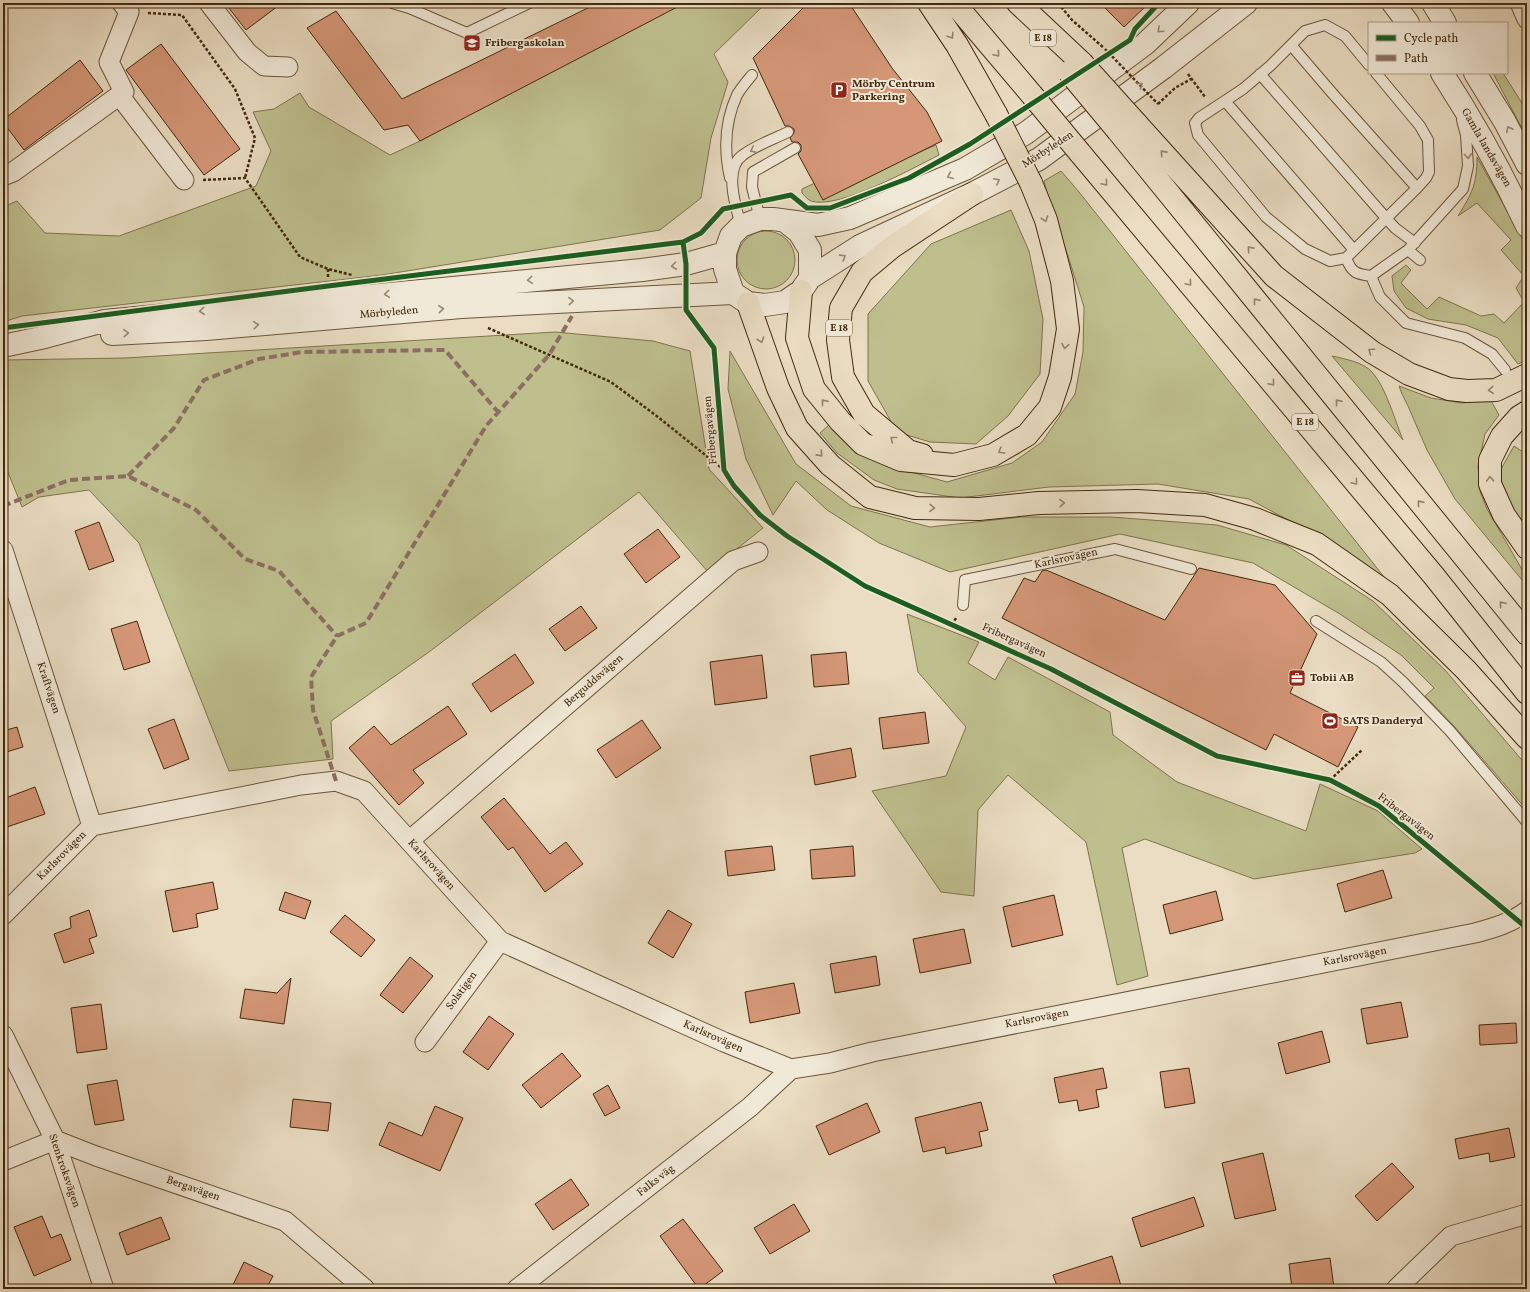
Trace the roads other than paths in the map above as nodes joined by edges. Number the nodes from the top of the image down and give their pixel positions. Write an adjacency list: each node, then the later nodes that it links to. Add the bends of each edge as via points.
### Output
1 (209, 3): 18 (street, via 247,52 264,66)
2 (392, 3): 3 (lane, via 467,33)
3 (529, 3)
4 (929, 3): 53 (highway, one-way to 53, bridge, via 957,45 1031,183 1046,220 1062,281 1068,329 1060,377 1050,407 1027,435 993,455)
5 (954, 3): 61 (highway, E 18, one-way to 61, bridge, via 1429,570)
6 (1017, 3): 27 (highway, E 18, bridge)
7 (1188, 3): 37 (street, one-way to 37, via 1145,44 1026,133 965,169 850,218 818,225)
8 (1246, 3): 35 (street, Mörbyleden, one-way to 8, via 1039,159)
9 (1393, 3): 14 (street)
10 (1433, 3): 15 (street)
11 (1520, 3): 13 (street)
12 (125, 7): 25 (street, via 109,62 124,92)
13 (1527, 19)
14 (1407, 22)
15 (1444, 22)
16 (1291, 45): 17 (lane, via 1304,31 1325,25 1345,36); 19 (lane); 34 (lane)
17 (1368, 64)
18 (288, 67)
19 (1260, 74): 26 (lane); 36 (lane)
20 (1377, 74): 34 (lane, via 1420,126 1428,140 1429,172)
21 (1443, 74): 24 (street, Gamla landsvägen)
22 (1476, 74): 30 (street, one-way to 22)
23 (752, 75): 33 (lane, via 738,95 728,125 727,161)
24 (1454, 91): 39 (street, Gamla landsvägen); 40 (lane, one-way to 40, via 1466,135 1468,166 1463,189)
25 (119, 95): 31 (street, via 13,172); 32 (street)
26 (1225, 101): 41 (lane); 43 (lane, via 1195,123 1198,135 1266,217 1305,249 1330,261)
27 (1127, 127): 51 (highway, one-way to 27, via 1496,390 1449,389 1409,374 1372,352 1274,276); 60 (highway, E 18, one-way to 27)
28 (788, 132): 33 (lane, one-way to 33, via 741,156 734,168)
29 (795, 148): 38 (lane, via 753,172)
30 (1527, 164)
31 (3, 176)
32 (184, 180)
33 (732, 184): 38 (lane, via 735,206)
34 (1417, 188): 36 (lane)
35 (972, 194): 46 (street, Mörbyleden, one-way to 35, via 860,246); 53 (highway, E 18, one-way to 35, via 908,451 864,414 843,377 838,340 841,308 862,272 892,246)
36 (1386, 218): 40 (lane); 41 (lane)
37 (785, 221): 38 (street, via 773,219); 46 (street, via 799,232 810,250)
38 (751, 222): 42 (street, via 731,236)
39 (1527, 226)
40 (1412, 246): 44 (lane); 45 (lane)
41 (1354, 250): 43 (lane)
42 (725, 253): 47 (street, via 724,269); 48 (street, Mörbyleden, one-way to 48, via 686,264 649,269 104,321)
43 (1346, 258): 45 (lane, via 1349,267 1356,274)
44 (1420, 260)
45 (1371, 276): 50 (lane, via 1380,297 1406,323 1465,338 1492,354)
46 (805, 284): 47 (street, via 785,302 765,305); 53 (highway, one-way to 46, via 901,460 863,444 814,390 796,338)
47 (740, 298): 48 (street, Mörbyleden, one-way to 47, via 206,329 461,307); 62 (highway, one-way to 62, via 797,428 830,465 870,497 915,508 980,509 1137,500 1205,505 1255,519 1317,544 1390,595 1466,670)
48 (45, 338): 49 (street, Mörbyleden)
49 (3, 346)
50 (1505, 370)
51 (1527, 375)
52 (1527, 412): 54 (highway, one-way to 52, via 1504,515 1490,484 1490,460 1502,436)
53 (954, 465)
54 (1527, 548)
55 (3, 550): 64 (street, Kraftvägen)
56 (758, 552): 65 (street, Berguddsvägen, via 733,561)
57 (1190, 569): 58 (lane, Karlsrovägen, via 1115,549 965,580)
58 (963, 605)
59 (1316, 621): 63 (lane, via 1381,662 1397,677 1450,731)
60 (1527, 634)
61 (1527, 693)
62 (1527, 738)
63 (1527, 822)
64 (92, 826): 65 (street, Karlsrovägen, via 301,785 336,781 364,791); 67 (street, Karlsrovägen)
65 (409, 841): 68 (street, Karlsrovägen)
66 (1527, 910): 71 (street, Karlsrovägen, via 1516,920 1475,933)
67 (3, 915)
68 (500, 941): 70 (street, Solstigen); 71 (street, Karlsrovägen, via 724,1042)
69 (3, 1035): 72 (street, Stenkroksvägen)
70 (425, 1042)
71 (791, 1069): 77 (street, Falks väg, via 750,1107)
72 (55, 1140): 73 (street); 75 (street, Stenkroksvägen); 76 (street, Bergavägen, via 285,1221)
73 (3, 1161)
74 (1527, 1214): 78 (street, via 1451,1236)
75 (104, 1289)
76 (365, 1289)
77 (517, 1289)
78 (1396, 1289)

